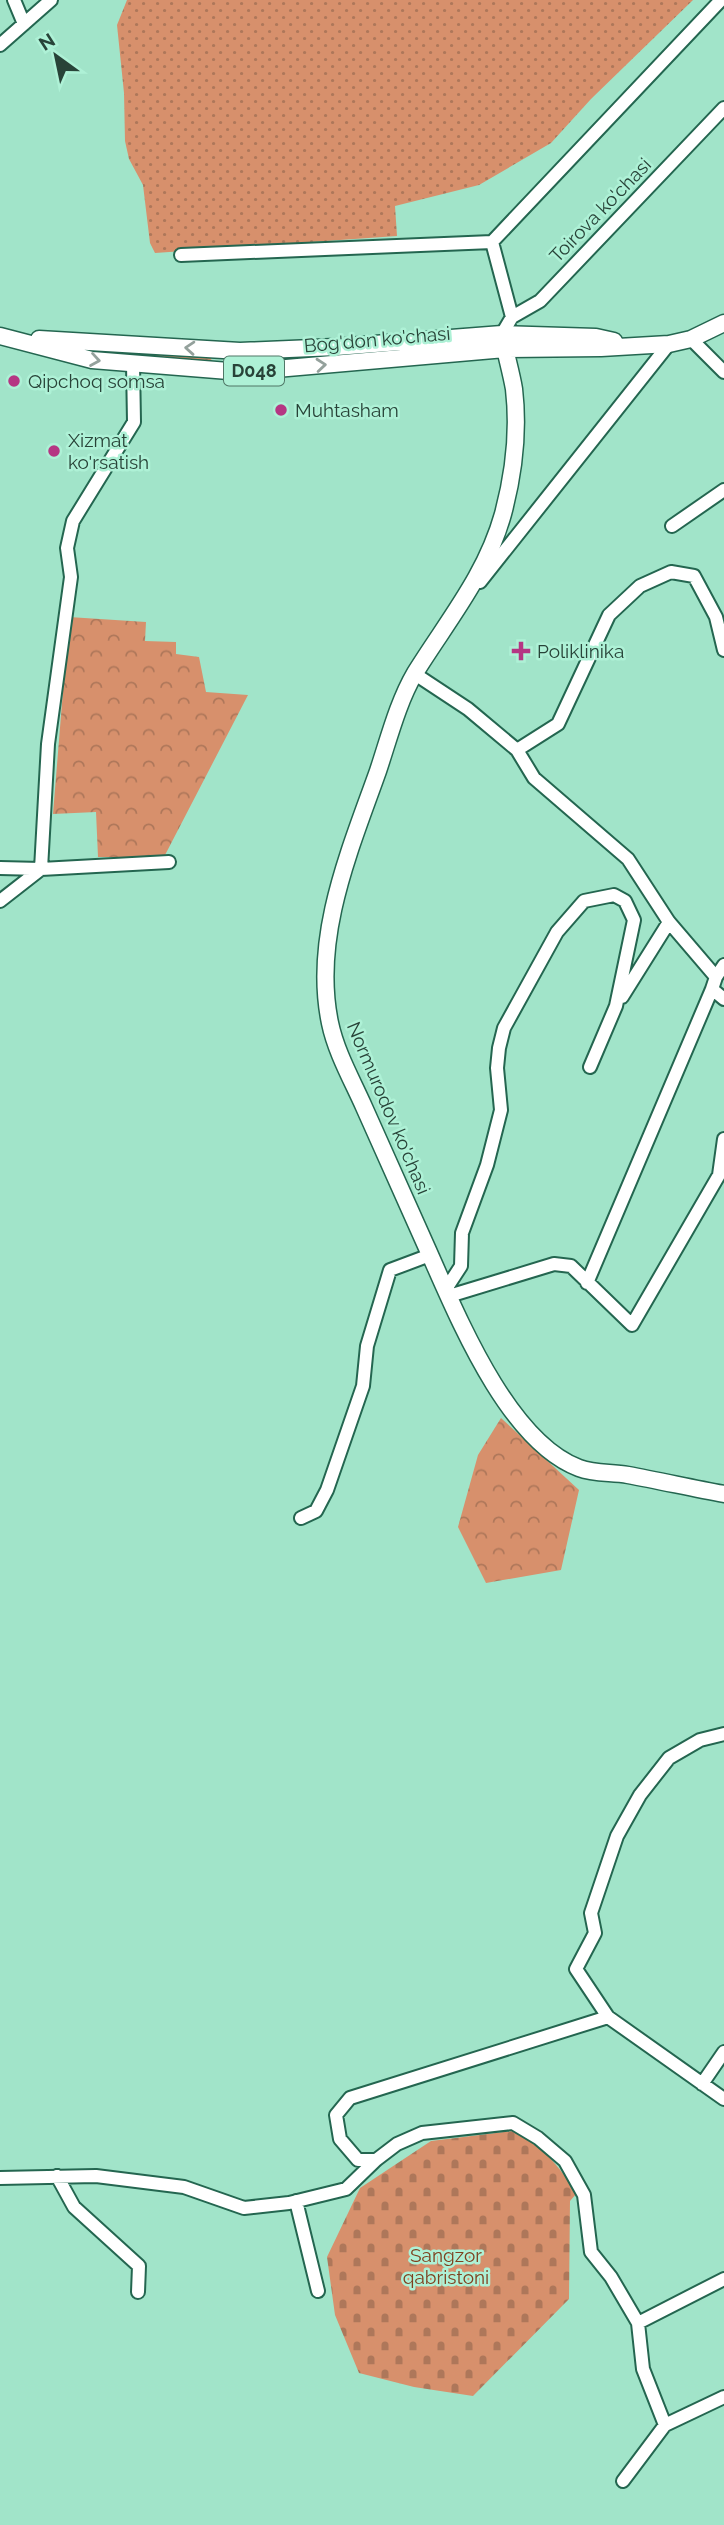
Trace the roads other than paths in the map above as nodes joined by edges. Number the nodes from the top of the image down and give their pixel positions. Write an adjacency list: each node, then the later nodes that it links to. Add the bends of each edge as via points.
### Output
1 (14, 0): 4 (street)
2 (51, 0): 4 (street)
3 (720, 0): 7 (street)
4 (24, 24): 5 (street)
5 (0, 45)
6 (724, 108): 9 (street, Toirova ko'chasi, via 540,301)
7 (492, 242): 8 (street); 9 (street)
8 (181, 256)
9 (512, 317): 13 (street, Toirova ko'chasi)
10 (724, 323): 12 (main road, D048)
11 (2, 332): 15 (main road, Bog'don ko'chasi / D048, one-way to 11); 16 (main road, Bog'don ko'chasi / D048, one-way to 16, via 92,360)
12 (691, 339): 14 (main road, D048); 18 (street)
13 (503, 342): 14 (main road, D048, via 596,337 635,346); 15 (main road, Bog'don ko'chasi / D048); 17 (main road, Bog'don ko'chasi / D048, one-way to 13); 21 (main road, Normurodov ko'chasi, via 515,404 512,474 494,540)
14 (669, 344): 21 (street)
15 (240, 351): 17 (main road, via 231,362)
16 (133, 364): 17 (main road, Bog'don ko'chasi / D048); 27 (street, via 134,422 74,521 66,548 71,577 48,744)
17 (241, 372)
18 (724, 372)
19 (724, 490): 20 (street)
20 (672, 526)
21 (463, 603): 23 (main road, Normurodov ko'chasi)
22 (724, 650): 24 (street, via 716,617 694,576 671,572 640,586 609,615 558,723)
23 (415, 674): 24 (street, via 468,709); 36 (main road, Normurodov ko'chasi, via 342,873 328,950 327,1000 337,1046)
24 (517, 750): 29 (street, via 534,778 628,859)
25 (169, 862): 27 (street)
26 (0, 868): 27 (street)
27 (41, 869): 28 (street)
28 (0, 901)
29 (669, 922): 31 (street); 33 (street)
30 (724, 965): 31 (street)
31 (714, 983): 32 (street); 37 (street)
32 (724, 999)
33 (616, 1006): 34 (street); 38 (street, via 634,920 625,901 614,895 584,901 557,932 504,1028 497,1068 501,1110 462,1233 461,1266)
34 (590, 1067)
35 (724, 1139): 37 (street, via 719,1175 632,1325)
36 (430, 1255): 38 (main road, Normurodov ko'chasi); 40 (street, via 390,1270 367,1346 363,1386 327,1490 317,1510)
37 (587, 1283): 38 (street, via 571,1266 554,1264)
38 (448, 1292): 39 (main road, Normurodov ko'chasi, via 503,1398 540,1443 563,1461 592,1473 623,1474)
39 (724, 1494)
40 (301, 1518)
41 (724, 1734): 42 (street, via 700,1740 669,1758 640,1795 617,1836 591,1913 595,1933 576,1969)
42 (608, 2017): 44 (street); 46 (street, via 350,2098 337,2115 340,2139 358,2160)
43 (724, 2052): 44 (street)
44 (702, 2084): 45 (street)
45 (724, 2099)
46 (376, 2160): 49 (street, via 346,2189); 53 (street, via 422,2133 513,2123 538,2138 565,2161 584,2195 591,2252)
47 (57, 2176): 48 (street); 49 (street, via 184,2187 244,2208); 52 (street, via 74,2207 139,2266)
48 (0, 2178)
49 (296, 2201): 51 (street)
50 (724, 2279): 53 (street)
51 (318, 2291)
52 (138, 2292)
53 (638, 2323): 55 (street, via 643,2369)
54 (724, 2398): 55 (street)
55 (665, 2425): 56 (street)
56 (623, 2482)

